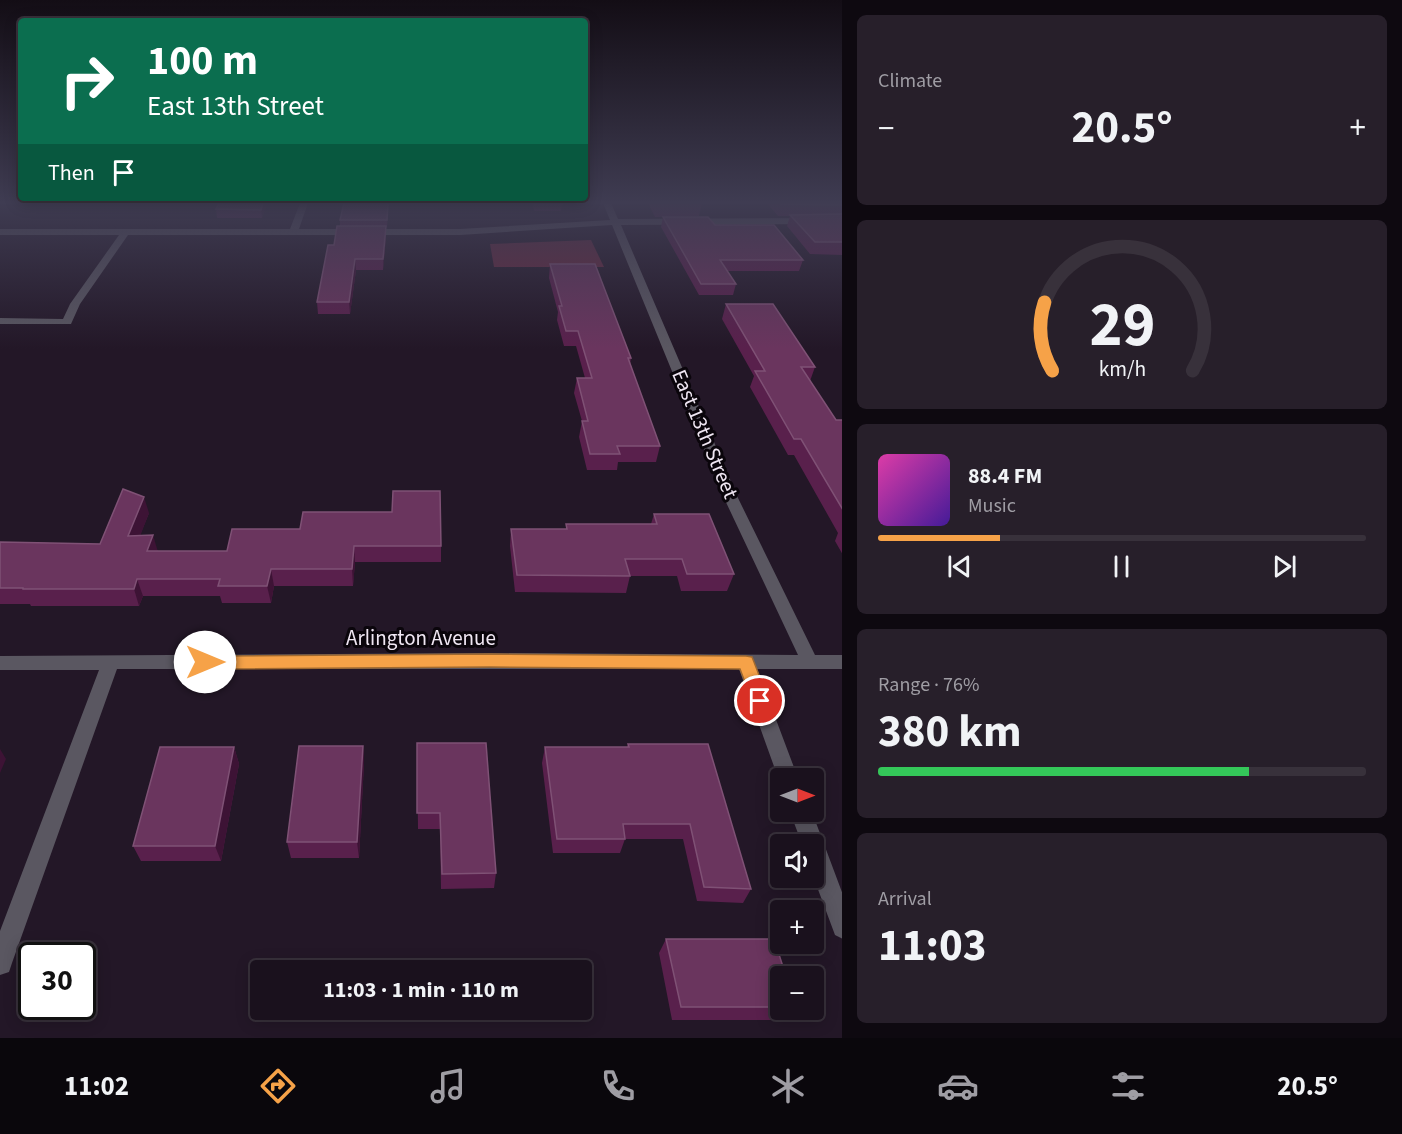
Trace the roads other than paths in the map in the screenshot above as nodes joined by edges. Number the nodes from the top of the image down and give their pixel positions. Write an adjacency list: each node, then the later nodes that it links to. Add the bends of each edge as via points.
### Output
1 (112, 251): 3 (street, via 67,322)
2 (628, 251): 5 (street, East 13th Street, via 731,498)
3 (0, 321)
4 (746, 662): 5 (street, Arlington Avenue); 8 (street, Arlington Avenue); 9 (street)
5 (810, 662): 6 (street, Arlington Avenue)
6 (842, 662)
7 (0, 663): 8 (street, Arlington Avenue)
8 (110, 663): 12 (street)
9 (785, 768)
10 (824, 875): 11 (street)
11 (842, 924)
12 (0, 963)

